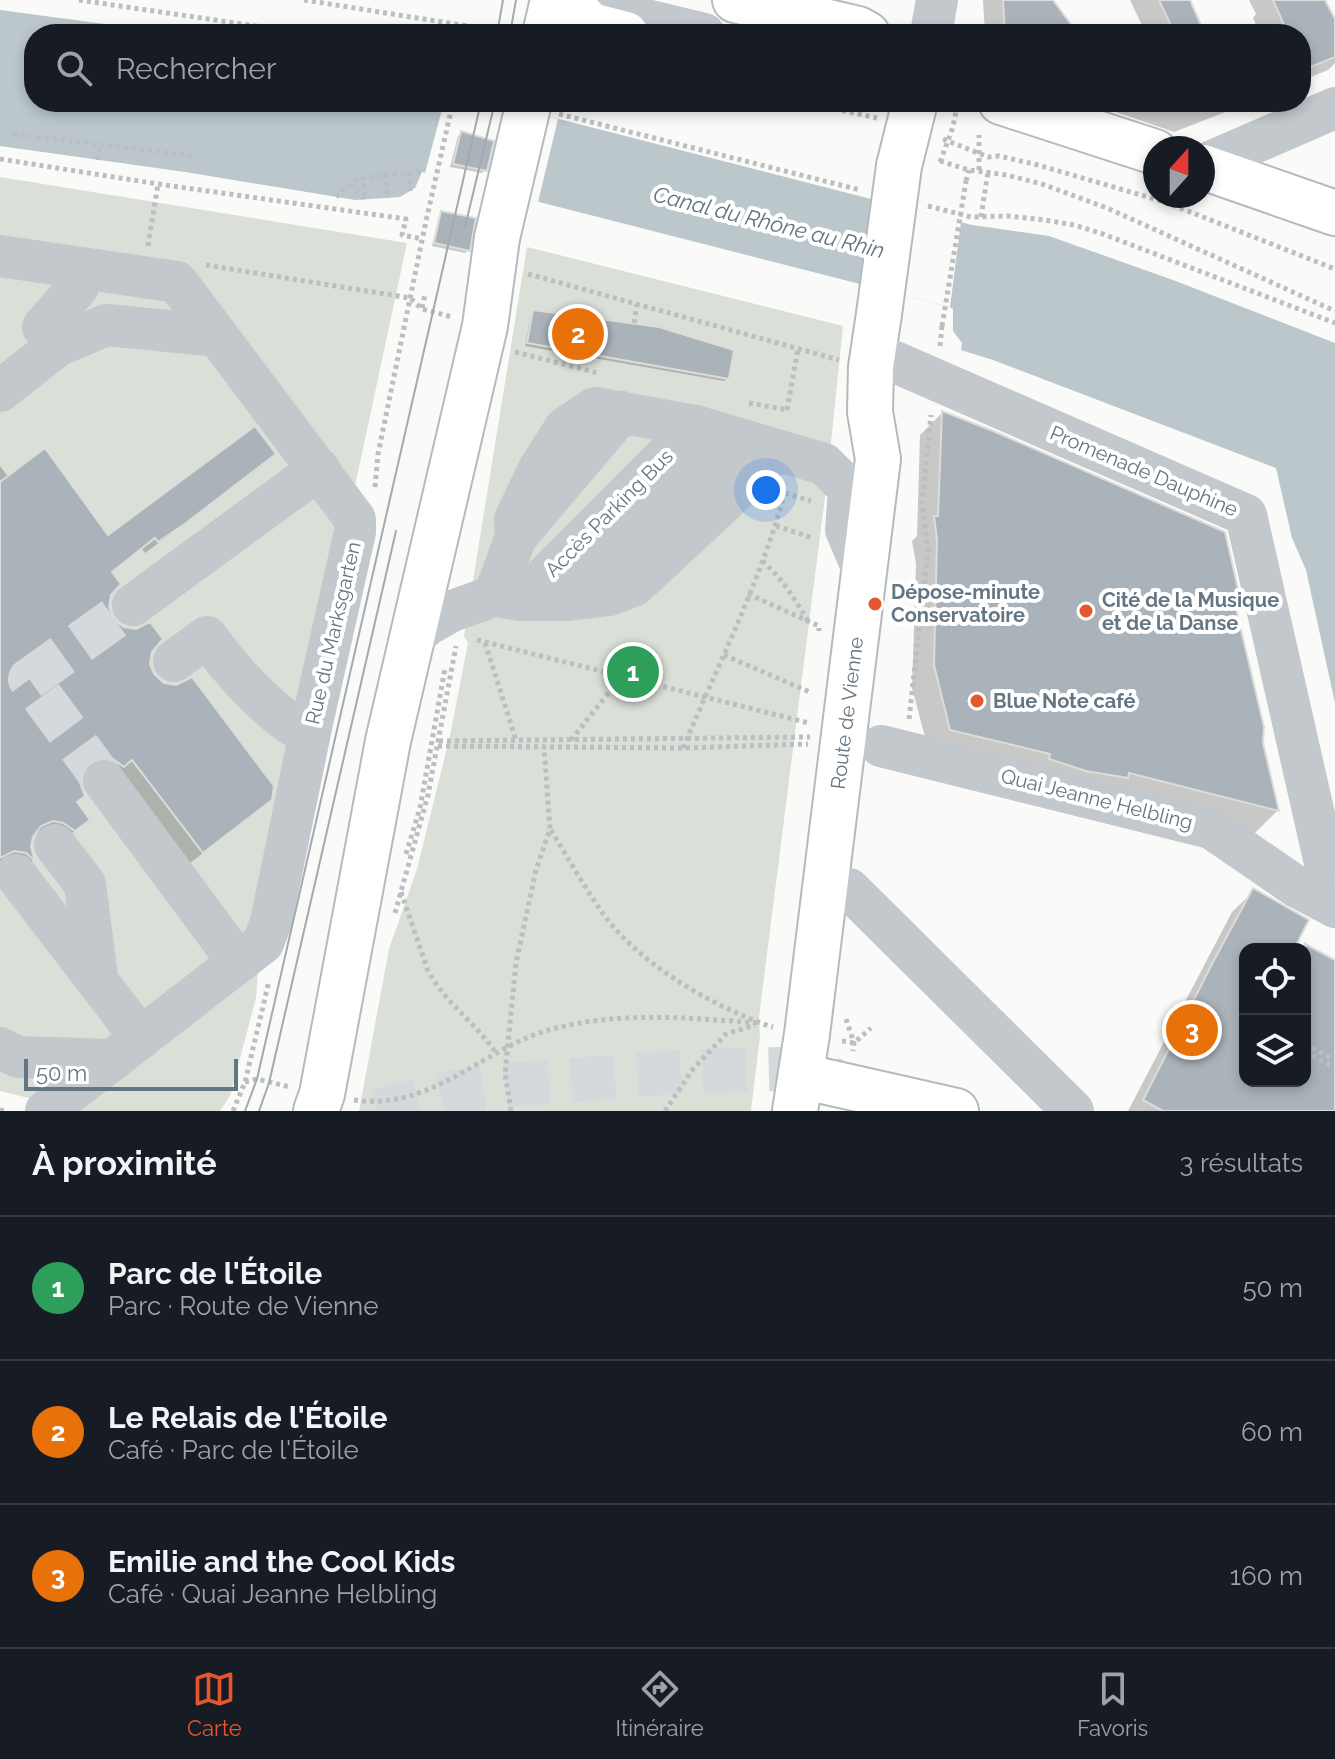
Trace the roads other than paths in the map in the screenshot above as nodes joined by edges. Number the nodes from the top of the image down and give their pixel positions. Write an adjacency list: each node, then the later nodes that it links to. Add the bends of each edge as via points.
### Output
1 (554, 0): 6 (main road); 7 (street)
2 (565, 0): 8 (main road)
3 (579, 0): 9 (street)
4 (735, 0): 10 (main road)
5 (937, 0): 11 (street)
6 (548, 24)
7 (553, 24)
8 (590, 24)
9 (663, 24)
10 (837, 24)
11 (933, 24)
12 (1335, 108): 17 (street)
13 (528, 112): 34 (main road, bridge, via 508,249 485,326)
14 (990, 119): 16 (main road)
15 (914, 141): 24 (main road, Route de Vienne, bridge, via 879,314)
16 (1143, 150)
17 (1215, 161)
18 (1215, 170): 19 (main road)
19 (1335, 213)
20 (0, 256): 21 (street, Rue du Marksgarten)
21 (82, 268): 22 (street, via 78,287); 23 (street, Rue du Marksgarten, via 177,282)
22 (43, 327)
23 (218, 336): 25 (street, via 106,325 57,346); 29 (street, Rue du Marksgarten)
24 (883, 364): 30 (main road, Route de Vienne, via 870,412 878,459); 42 (street, Promenade Dauphine, via 935,381 1246,515)
25 (0, 391)
26 (695, 426): 27 (street, Accès Parking Bus); 31 (street, Accès Parking Bus); 31 (street, Accès Parking Bus, via 595,408 565,428 515,519)
27 (737, 438): 28 (street, Accès Parking Bus); 32 (street, Accès Parking Bus)
28 (786, 452): 30 (street, Accès Parking Bus, via 824,464 849,489 846,530); 32 (street, Accès Parking Bus, via 753,475 635,585 610,595)
29 (331, 484): 33 (street, via 197,536); 43 (street, Rue du Marksgarten, via 355,519 355,532 271,922)
30 (864, 572): 37 (main road, Route de Vienne)
31 (508, 598): 32 (street, Accès Parking Bus); 34 (street, Accès Parking Bus)
32 (568, 600)
33 (133, 605)
34 (436, 627): 48 (main road, via 388,741); 48 (street, via 425,743 367,940 343,1071)
35 (192, 663): 36 (street)
36 (292, 725)
37 (849, 744): 42 (street, Quai Jeanne Helbling, via 1211,828); 47 (main road, Route de Vienne)
38 (104, 781): 43 (street)
39 (55, 845): 44 (street, via 85,884)
40 (16, 875): 44 (street)
41 (849, 889): 51 (street)
42 (1335, 907)
43 (251, 952): 46 (street)
44 (97, 981): 46 (street)
45 (0, 1048): 46 (street, via 18,1057)
46 (127, 1049): 49 (street)
47 (798, 1094): 50 (main road)
48 (321, 1104)
49 (46, 1111)
50 (956, 1111)
51 (1073, 1111)

